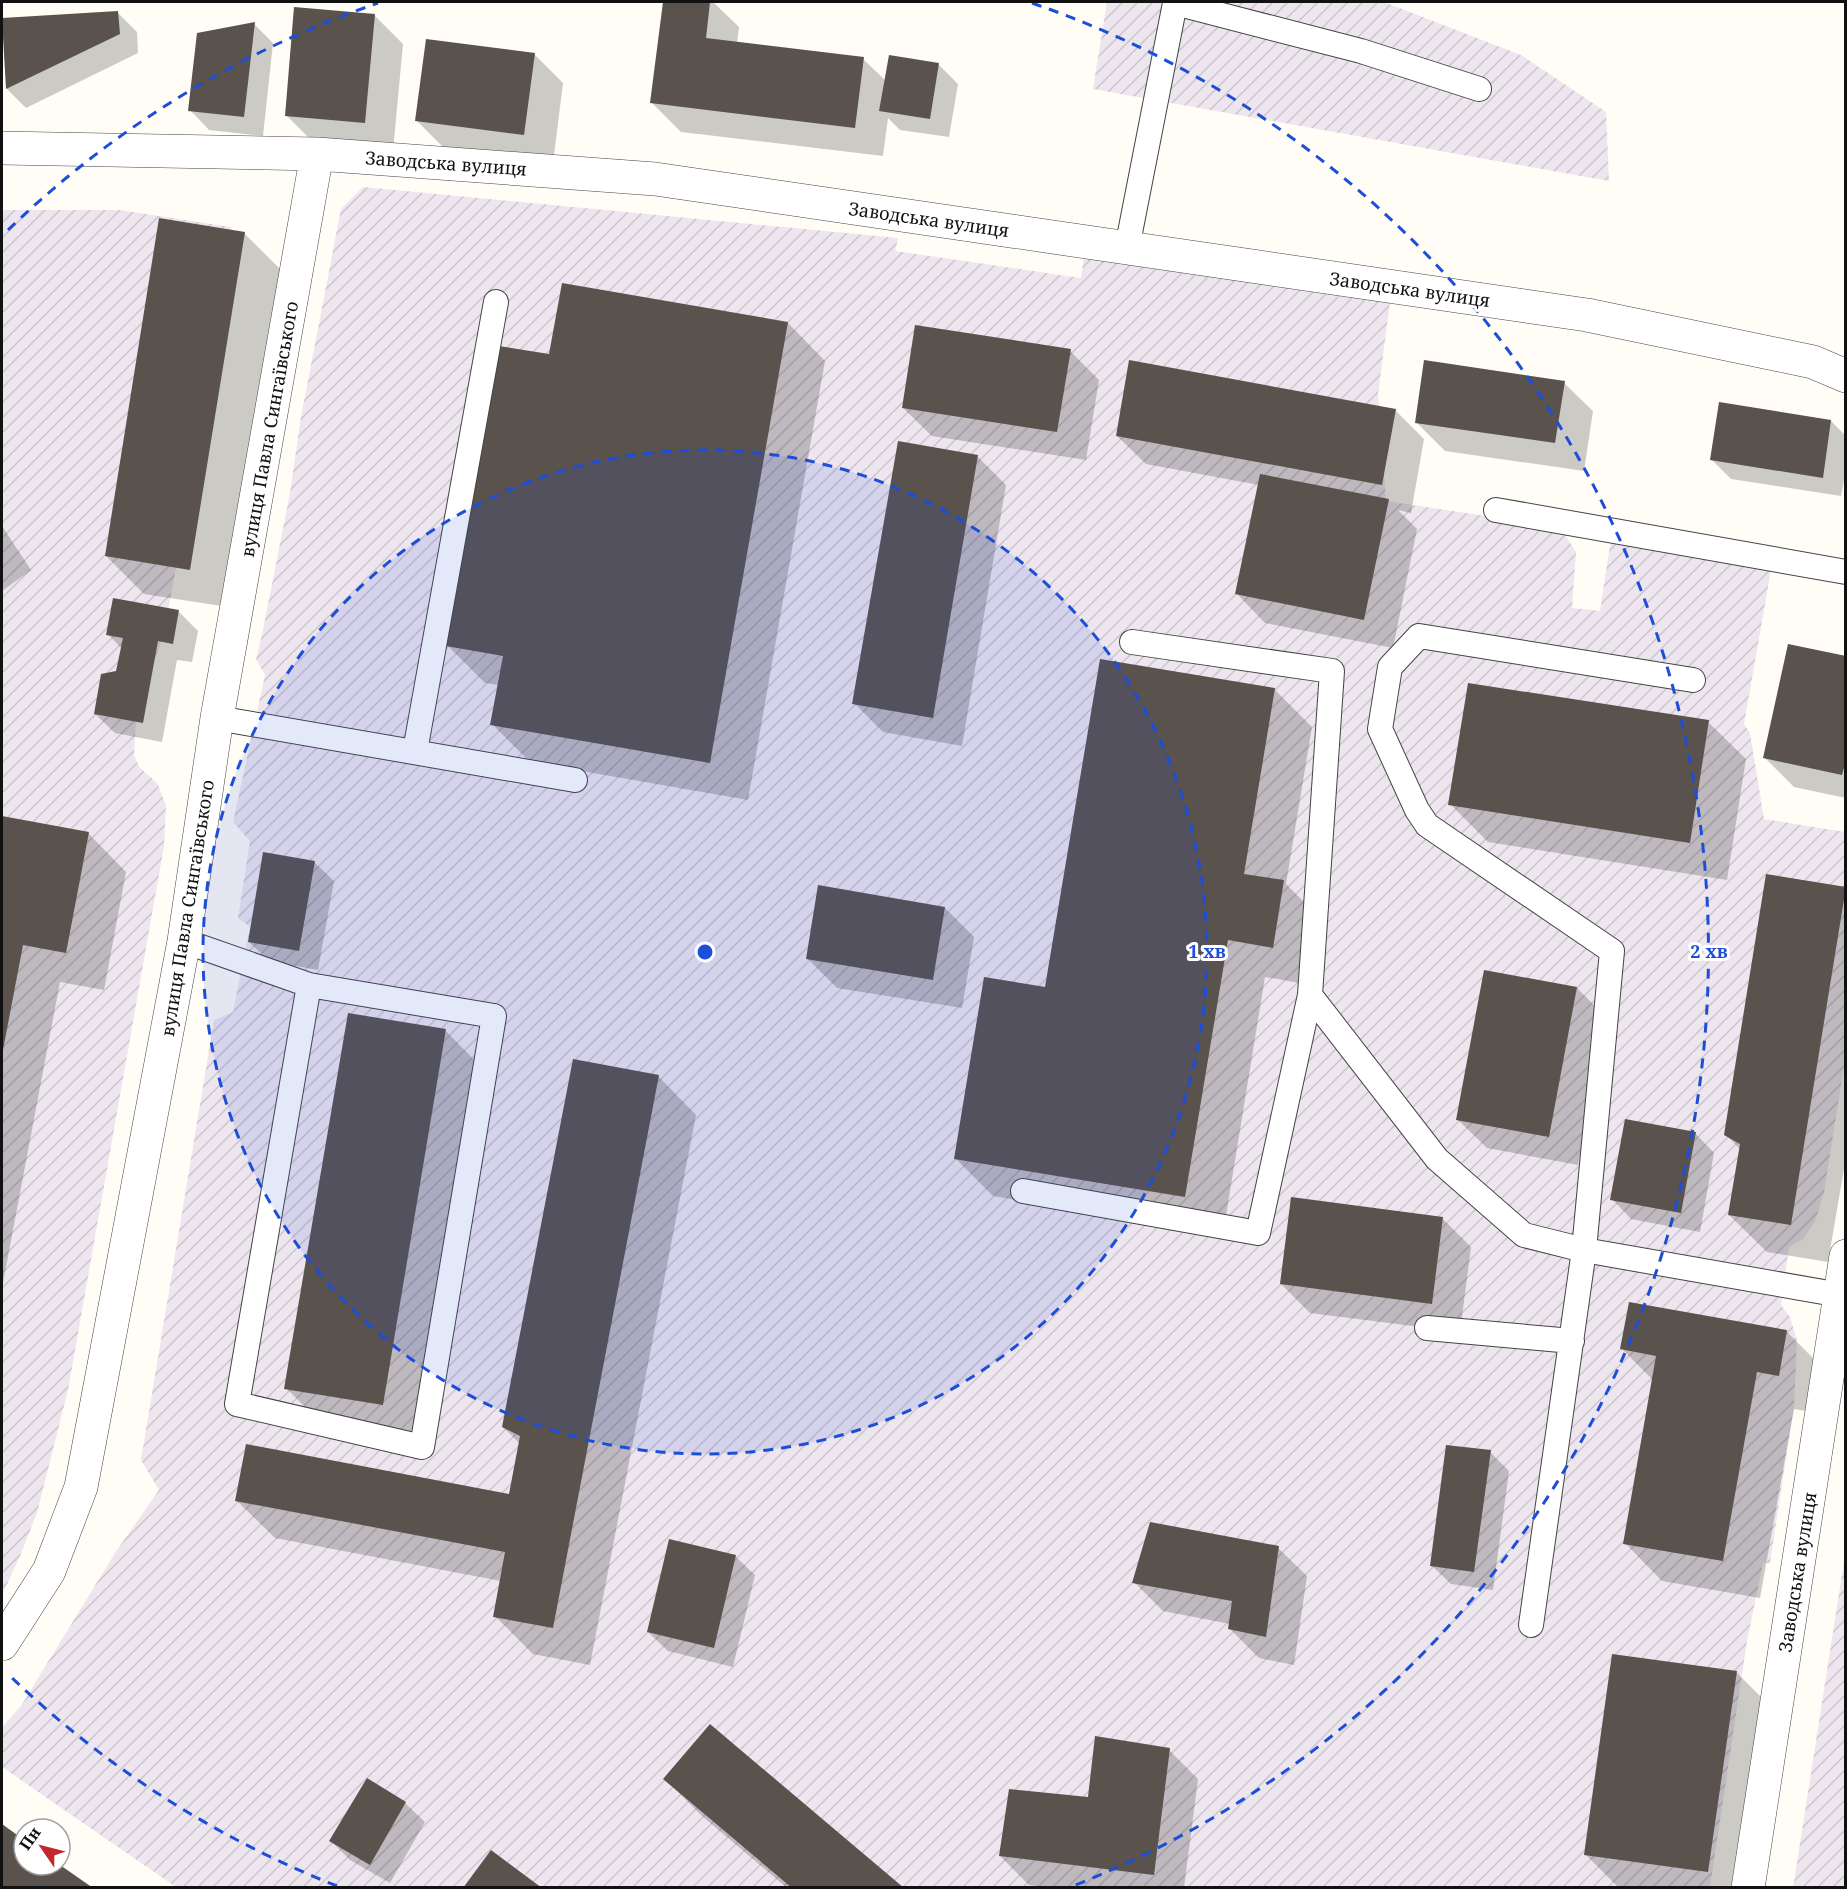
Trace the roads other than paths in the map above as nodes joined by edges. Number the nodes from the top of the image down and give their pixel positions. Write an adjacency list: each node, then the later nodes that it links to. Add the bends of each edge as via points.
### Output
1 (1479, 89): 4 (lane, via 1361,51 1175,3)
2 (2, 148): 3 (street, Заводська вулиця)
3 (317, 154): 4 (street, Заводська вулиця, via 654,179); 11 (street, вулиця Павла Сингаївського)
4 (1127, 248): 6 (street, Заводська вулиця, via 1587,315 1814,362)
5 (496, 302): 12 (lane)
6 (1845, 376)
7 (1496, 510): 8 (lane)
8 (1845, 572)
9 (1132, 642): 16 (lane, via 1332,671)
10 (1693, 680): 18 (lane, via 1419,636 1390,667 1380,729 1427,825 1612,951)
11 (217, 718): 12 (lane); 14 (street, вулиця Павла Сингаївського)
12 (416, 751): 13 (lane)
13 (575, 780)
14 (184, 942): 15 (lane); 24 (street, вулиця Павла Сингаївського, via 81,1487 49,1571)
15 (309, 985): 15 (lane, via 494,1016 422,1447 237,1404)
16 (1310, 995): 17 (lane, via 1258,1233); 18 (lane, via 1437,1159 1524,1236)
17 (1023, 1191)
18 (1584, 1250): 20 (lane); 22 (lane)
19 (1845, 1256): 20 (street, Заводська вулиця)
20 (1843, 1295): 25 (street, Заводська вулиця)
21 (1427, 1328): 22 (lane)
22 (1572, 1341): 23 (lane)
23 (1531, 1625)
24 (2, 1644)
25 (1748, 1887)

